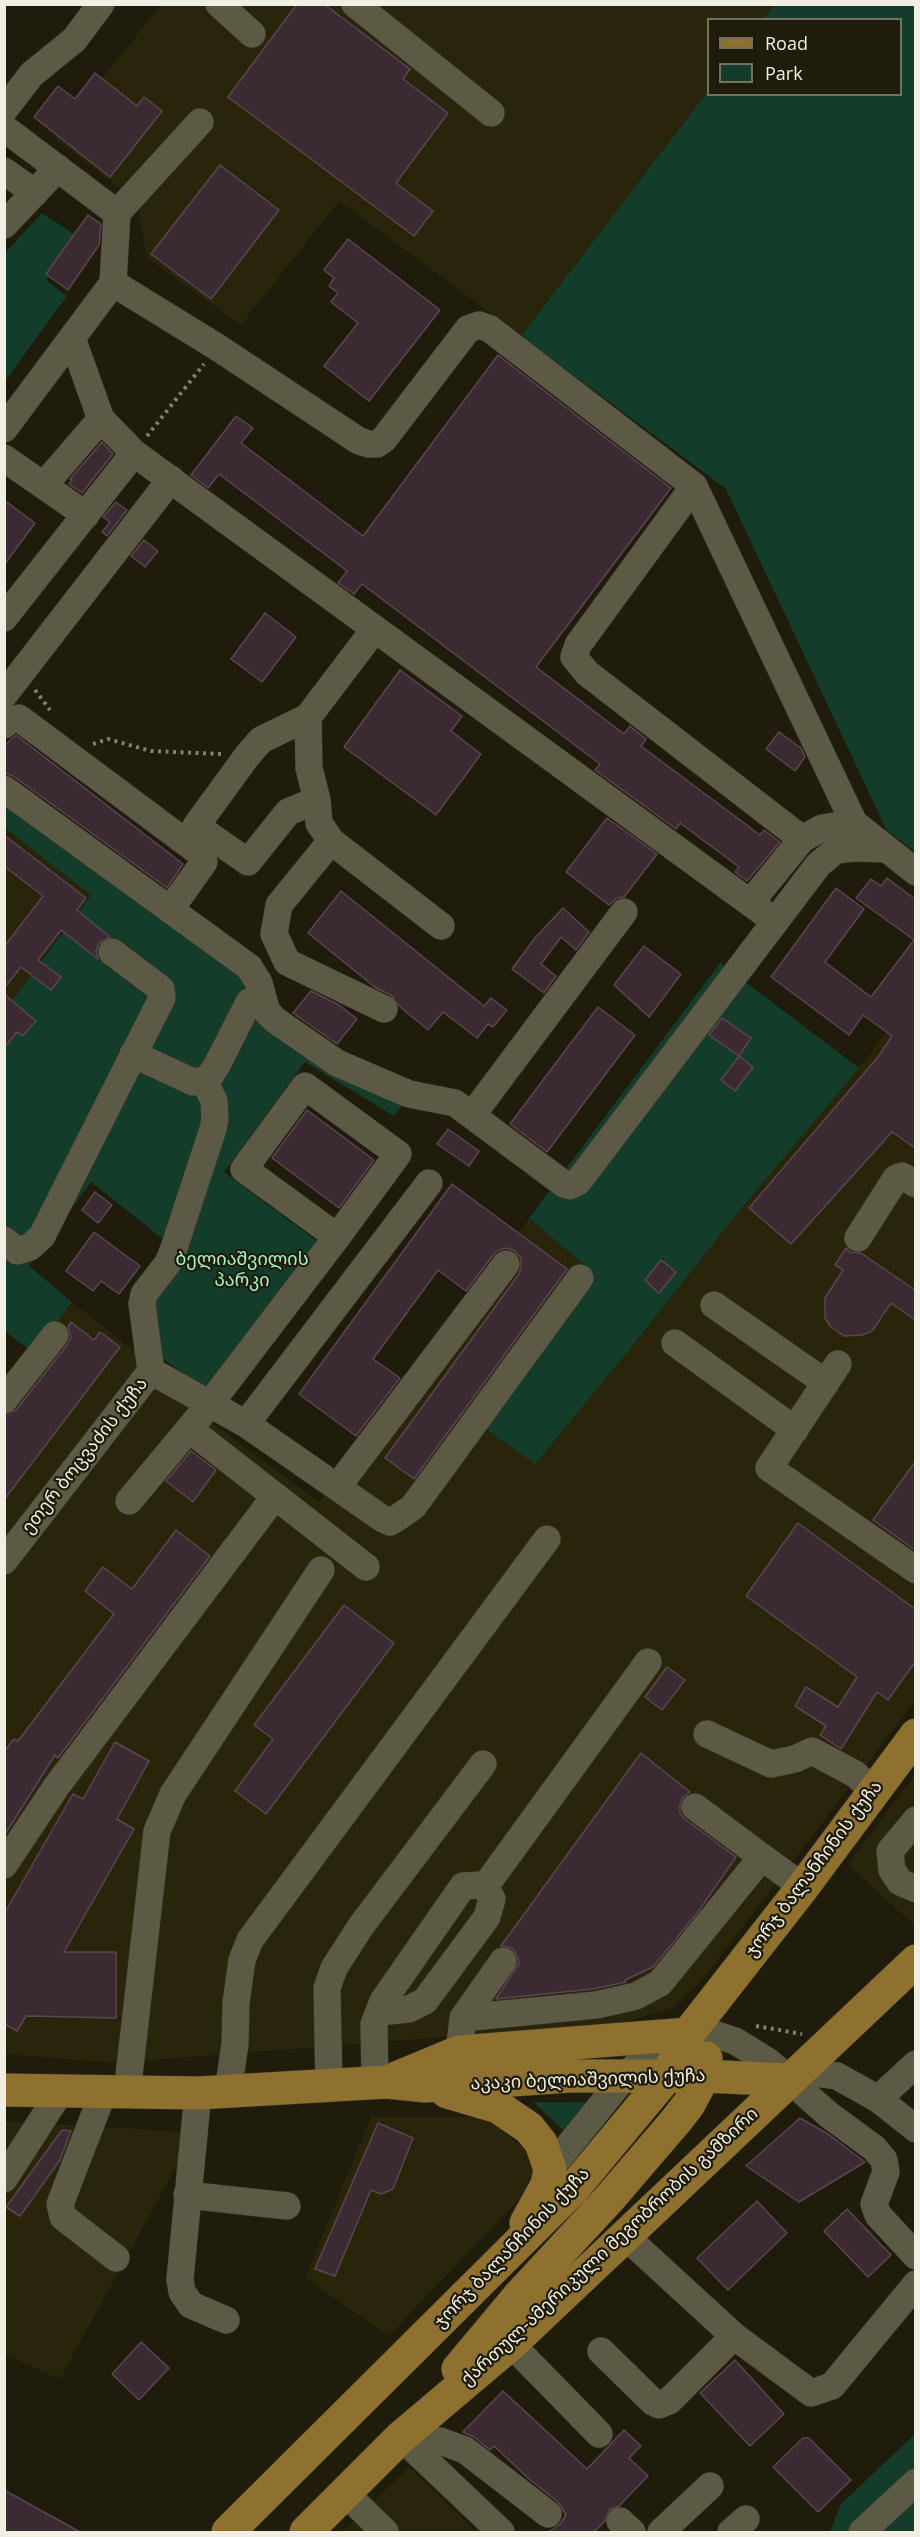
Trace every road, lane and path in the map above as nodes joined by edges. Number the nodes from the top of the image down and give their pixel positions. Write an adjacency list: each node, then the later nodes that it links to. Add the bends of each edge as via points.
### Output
1 (101, 4): 5 (street, via 74,40 32,74)
2 (219, 4): 4 (street)
3 (355, 4): 6 (street)
4 (252, 34)
5 (4, 110)
6 (491, 113)
7 (200, 122): 12 (street)
8 (4, 128): 9 (street)
9 (58, 168): 11 (street); 12 (street)
10 (4, 171): 11 (street)
11 (35, 193): 13 (street)
12 (117, 213): 14 (street)
13 (4, 225)
14 (113, 283): 15 (street); 16 (street)
15 (72, 338): 17 (street); 18 (street)
16 (217, 347): 19 (path); 23 (street, via 359,441 377,444 468,329 479,325 490,329)
17 (101, 419): 19 (street); 22 (street)
18 (4, 429)
19 (134, 453): 21 (street); 24 (street)
20 (4, 458): 22 (street)
21 (171, 479): 25 (street); 27 (street)
22 (44, 485): 24 (street)
23 (694, 486): 37 (street); 38 (street, via 578,645 574,657 586,673)
24 (80, 523): 25 (street); 26 (street)
25 (110, 558): 28 (street)
26 (4, 618)
27 (374, 630): 31 (street); 42 (street)
28 (22, 672): 29 (street); 30 (path)
29 (4, 694)
30 (53, 714)
31 (308, 717): 34 (street, via 261,740); 36 (street, via 309,768)
32 (4, 725): 33 (street, via 19,718)
33 (66, 753): 34 (path, via 108,739 151,751); 43 (street, via 200,853 204,862)
34 (247, 756): 36 (street, via 196,826 248,862 288,812)
35 (4, 789): 43 (street)
36 (317, 800): 39 (street, via 319,823)
37 (854, 823): 38 (street, via 822,828); 40 (street)
38 (802, 839): 42 (street)
39 (331, 841): 46 (street); 49 (street, via 279,905 274,934 287,962)
40 (886, 849): 41 (street); 45 (street, via 836,850 818,864)
41 (915, 872)
42 (750, 903): 45 (street)
43 (170, 910): 48 (street, via 249,967)
44 (624, 912): 52 (street)
45 (775, 921): 52 (street, via 578,1182 564,1184)
46 (441, 926)
47 (112, 952): 50 (street, via 161,989 162,998)
48 (262, 995): 51 (street, via 249,1002 218,1065); 52 (street, via 274,1020 337,1062 409,1094 455,1103)
49 (384, 1009)
50 (133, 1054): 51 (street, via 193,1082); 57 (street, via 42,1236 30,1248 17,1251)
51 (204, 1080): 63 (street, via 214,1101 213,1129 168,1263 144,1294 142,1304)
52 (473, 1114)
53 (429, 1183): 66 (street)
54 (915, 1184): 56 (street, via 903,1176 896,1178)
55 (337, 1237): 55 (street, via 244,1169 305,1086 398,1154); 65 (street)
56 (858, 1238)
57 (4, 1240)
58 (506, 1264): 69 (street)
59 (580, 1278): 69 (street, ეთერ ბოცვაძის ქუჩა, via 413,1507 390,1522)
60 (714, 1305): 68 (street, via 832,1373)
61 (55, 1335): 64 (street)
62 (675, 1343): 68 (street)
63 (151, 1371): 65 (street, ეთერ ბოცვაძის ქუჩა); 73 (street, ეთერ ბოცვაძის ქუჩა)
64 (4, 1400)
65 (209, 1405): 66 (street, ეთერ ბოცვაძის ქუჩა); 67 (street)
66 (246, 1424): 69 (street, ეთერ ბოცვაძის ქუჩა)
67 (189, 1429): 70 (street); 71 (street)
68 (795, 1430): 76 (street, via 769,1468)
69 (338, 1486)
70 (275, 1496): 74 (street); 85 (street, via 57,1786)
71 (129, 1501)
72 (547, 1539): 108 (street, via 250,1940 242,1960 235,2044)
73 (4, 1561)
74 (366, 1567)
75 (321, 1570): 109 (street, via 173,1794 157,1831)
76 (915, 1570)
77 (648, 1662): 87 (street)
78 (707, 1734): 81 (street, via 771,1764 812,1751 855,1774)
79 (915, 1735): 81 (main road, ჯორჯ ბალანჩინის ქუჩა)
80 (483, 1764): 103 (street, via 334,1968 327,1988)
81 (874, 1791): 86 (main road, ჯორჯ ბალანჩინის ქუჩა)
82 (694, 1807): 84 (street)
83 (915, 1820): 88 (street, via 890,1851 892,1870 900,1882)
84 (762, 1857): 86 (street); 92 (street, via 660,1983 636,1996 596,2005)
85 (4, 1865)
86 (803, 1887): 94 (main road, ჯორჯ ბალანჩინის ქუჩა)
87 (484, 1888): 91 (street, via 463,1886); 91 (street, via 492,1899 487,1917 425,2001 408,2009)
88 (915, 1890)
89 (503, 1961): 92 (street)
90 (915, 1961): 98 (main road, ქართულ-ამერიკული მეგობრობის გამზირი)
91 (379, 2012): 102 (street, via 374,2024)
92 (470, 2014): 96 (street)
93 (745, 2024): 95 (path)
94 (688, 2034): 96 (main road, აკაკი ბელიაშვილის ქუჩა); 98 (street, via 711,2033 735,2041); 99 (street, via 654,2049); 100 (main road, ჯორჯ ბალანჩინის ქუჩა); 101 (main road, via 706,2056)
95 (808, 2035)
96 (468, 2051): 102 (main road, აკაკი ბელიაშვილის ქუჩა)
97 (915, 2064): 106 (street)
98 (795, 2075): 101 (main road, აკაკი ბელიაშვილის ქუჩა); 106 (street, via 837,2076); 115 (main road, ქართულ-ამერიკული მეგობრობის გამზირი); 117 (street, via 829,2115 884,2160 886,2172 874,2204 878,2215)
99 (625, 2076): 100 (main road, აკაკი ბელიაშვილის ქუჩა); 104 (main road, აკაკი ბელიაშვილის ქუჩა); 111 (street)
100 (667, 2076): 101 (main road, აკაკი ბელიაშვილის ქუჩა); 116 (main road, ჯორჯ ბალანჩინის ქუჩა, via 573,2189)
101 (704, 2076): 125 (main road, via 675,2122 519,2296)
102 (381, 2083): 103 (main road, აკაკი ბელიაშვილის ქუჩა); 104 (main road, აკაკი ბელიაშვილის ქუჩა)
103 (329, 2086): 108 (main road, აკაკი ბელიაშვილის ქუჩა)
104 (425, 2086): 111 (main road, via 484,2102 514,2117 541,2143)
105 (4, 2090): 107 (main road, აკაკი ბელიაშვილის ქუჩა)
106 (896, 2090): 110 (street)
107 (60, 2092): 109 (main road, აკაკი ბელიაშვილის ქუჩა); 112 (street)
108 (213, 2092): 109 (main road, აკაკი ბელიაშვილის ქუჩა); 113 (street)
109 (115, 2093): 118 (street, via 60,2204 63,2217)
110 (915, 2129)
111 (550, 2169): 116 (main road, via 547,2185)
112 (4, 2179)
113 (187, 2195): 114 (street); 120 (street, via 182,2292 191,2305)
114 (287, 2206)
115 (625, 2236): 121 (street); 122 (main road, ქართულ-ამერიკული მეგობრობის გამზირი)
116 (507, 2256): 131 (main road, ჯორჯ ბალანჩინის ქუჩა)
117 (915, 2256)
118 (116, 2258)
119 (915, 2284): 121 (street, via 824,2391 810,2393)
120 (226, 2320)
121 (735, 2336): 123 (street, via 669,2401 658,2404)
122 (511, 2344): 124 (street); 125 (main road, ქართულ-ამერიკული მეგობრობის გამზირი)
123 (601, 2351)
124 (599, 2434)
125 (401, 2437): 128 (main road, ქართულ-ამერიკული მეგობრობის გამზირი); 129 (street, via 440,2441 465,2450); 133 (street)
126 (915, 2482): 135 (street)
127 (710, 2486): 134 (street)
128 (345, 2493): 130 (main road, ქართულ-ამერიკული მეგობრობის გამზირი); 132 (street)
129 (548, 2514)
130 (310, 2531)
131 (228, 2532)
132 (385, 2532)
133 (501, 2532)
134 (661, 2532)
135 (861, 2532)

